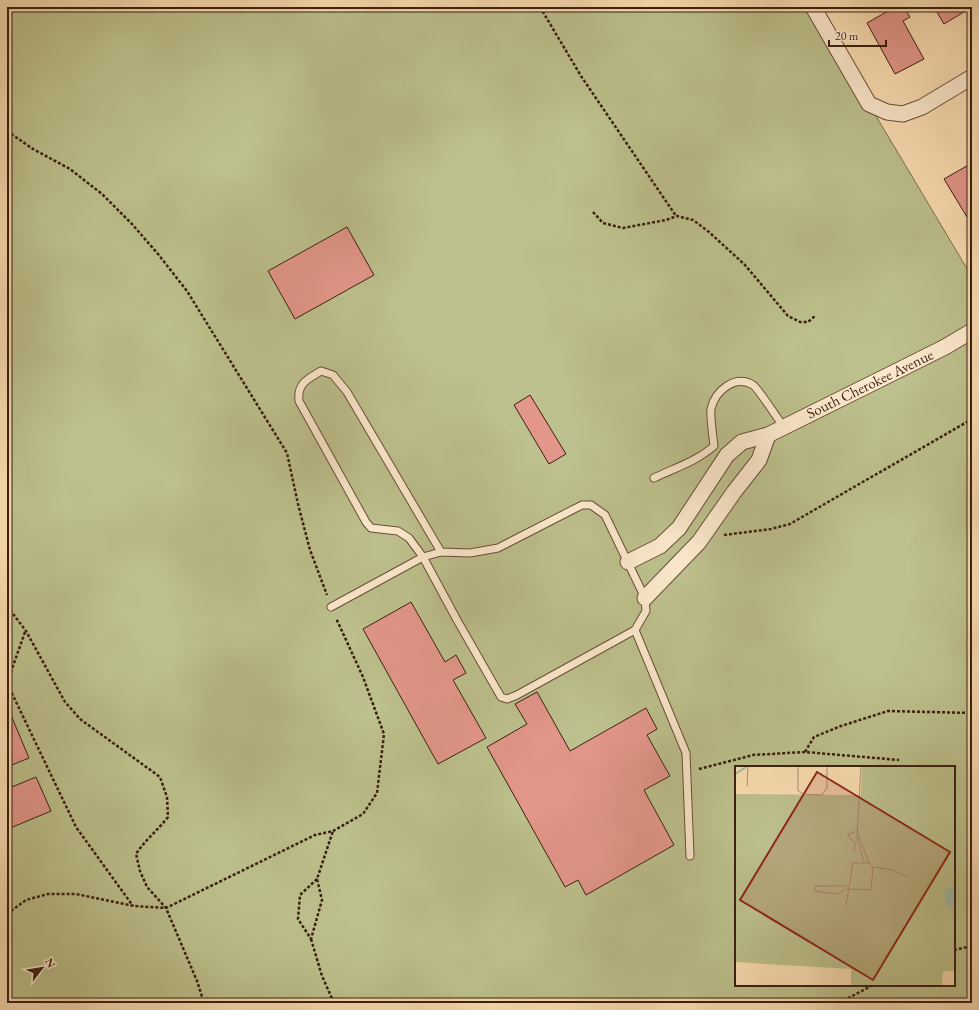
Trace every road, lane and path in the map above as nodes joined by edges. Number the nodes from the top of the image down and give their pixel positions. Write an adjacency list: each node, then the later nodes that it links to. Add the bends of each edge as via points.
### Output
1 (540, 7): 6 (path, via 581,76)
2 (813, 7): 3 (street, via 869,104 887,112 903,114 922,107)
3 (972, 77)
4 (7, 131): 19 (path, via 70,169 102,194 158,254 187,292 287,453 310,550)
5 (593, 212): 6 (path, via 603,223 623,228)
6 (676, 216): 7 (path, via 692,220 714,236 745,265 788,316 800,322 808,322)
7 (816, 315)
8 (972, 331): 10 (street, South Cherokee Avenue)
9 (972, 419): 13 (path, via 790,524 771,530)
10 (784, 427): 11 (street, South Cherokee Avenue); 12 (lane, via 754,385 742,381 733,382 719,393 711,409 714,446 693,460)
11 (768, 436): 16 (street, South Cherokee Avenue, via 742,442 727,455 679,528 660,546); 17 (street, via 758,460 699,542)
12 (654, 478)
13 (719, 536)
14 (441, 552): 15 (lane); 15 (lane, via 347,392 333,375 321,371 303,383 298,393 299,401 362,516 371,528 398,531 409,538); 16 (lane, via 470,553 498,548 582,505 592,504 604,515)
15 (423, 557): 19 (lane); 20 (lane, via 501,697 507,699 517,695)
16 (628, 562): 17 (lane)
17 (645, 598): 20 (lane, via 646,611)
18 (7, 606): 21 (path)
19 (331, 607): 26 (path, via 363,677 384,734 377,793 363,814)
20 (635, 630): 25 (lane, via 686,753)
21 (26, 631): 29 (path, via 7,683 76,827); 30 (path, via 65,702 80,719 160,778 167,797 168,817 136,854 147,887)
22 (972, 713): 23 (path, via 888,711 814,737)
23 (805, 752): 24 (path); 25 (path, via 754,755)
24 (899, 760)
25 (687, 773): 27 (lane)
26 (333, 831): 28 (path); 30 (path, via 315,835)
27 (690, 856)
28 (317, 879): 32 (path, via 322,900); 32 (path, via 300,896 298,919)
29 (134, 906): 30 (path); 31 (path, via 76,894 48,894 26,900)
30 (166, 908): 36 (path)
31 (7, 914)
32 (311, 939): 37 (path, via 322,976)
33 (972, 946): 34 (path)
34 (955, 950)
35 (871, 986): 38 (path)
36 (204, 1003)
37 (334, 1003)
38 (839, 1003)

